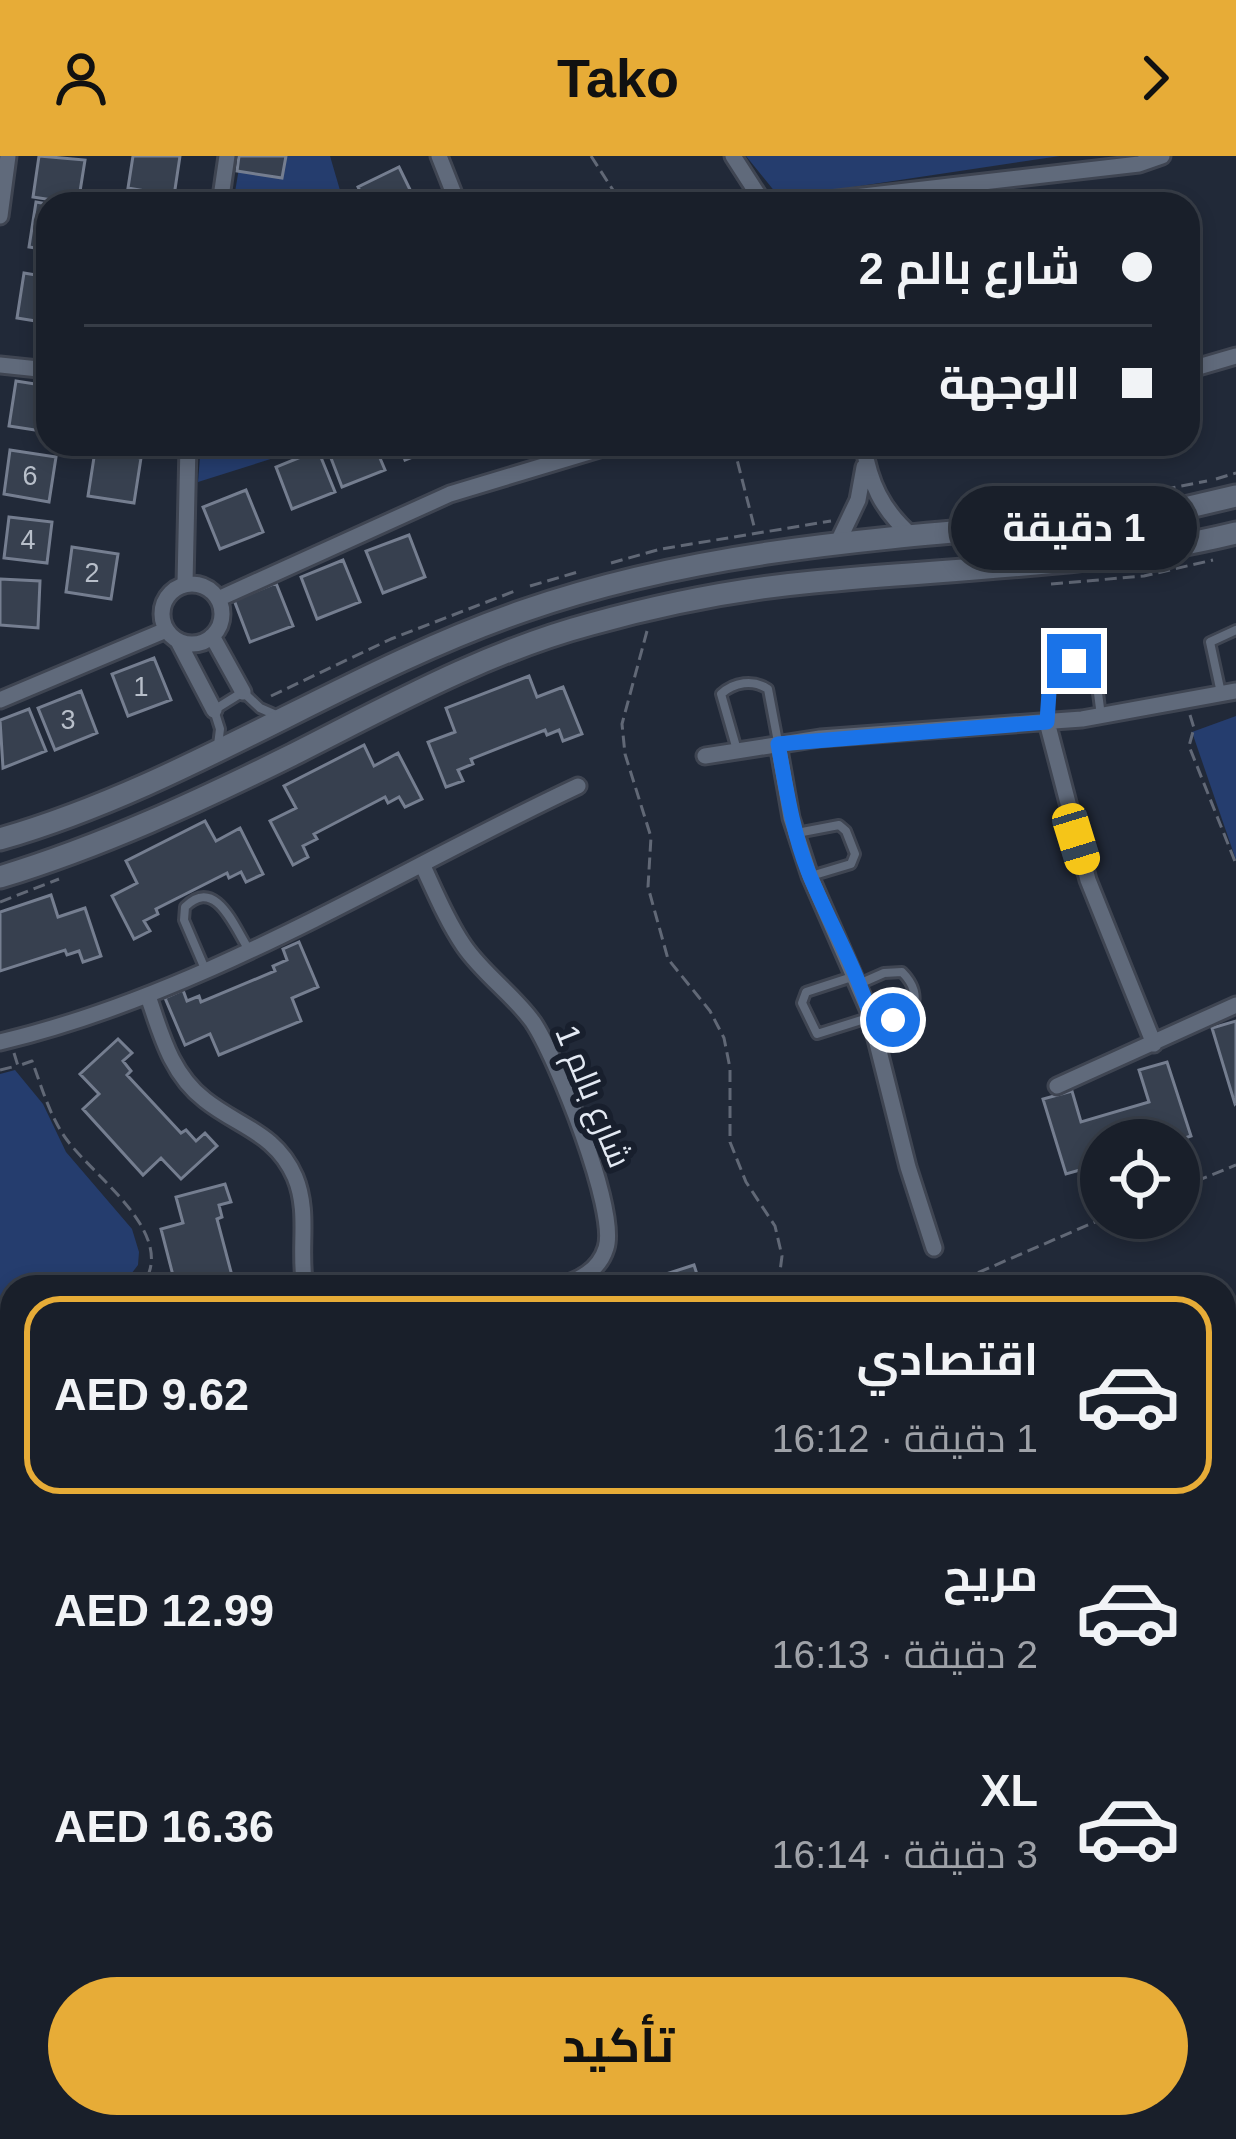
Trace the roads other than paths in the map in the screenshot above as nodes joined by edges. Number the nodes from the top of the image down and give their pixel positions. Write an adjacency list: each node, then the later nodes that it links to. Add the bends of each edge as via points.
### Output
1 (8, 156): 10 (street)
2 (227, 156): 6 (street)
3 (439, 156): 7 (street)
4 (733, 156): 8 (street)
5 (1162, 156): 9 (street)
6 (222, 192)
7 (453, 192)
8 (756, 192)
9 (898, 192)
10 (0, 216)
11 (1236, 356): 13 (street)
12 (0, 365): 14 (street)
13 (1200, 366)
14 (36, 369)
15 (188, 456): 27 (street)
16 (576, 456): 28 (street, via 450,494)
17 (863, 456): 21 (street)
18 (866, 456): 20 (street)
19 (1236, 496): 22 (street, via 1168,512)
20 (878, 497): 21 (street); 24 (street)
21 (858, 500): 25 (street)
22 (1056, 522): 24 (street); 26 (street, via 1055,548)
23 (1236, 533): 26 (street, via 1114,558)
24 (912, 536): 25 (street)
25 (838, 542): 29 (street, via 668,569)
26 (876, 577): 33 (street, via 751,589 590,624)
27 (185, 584): 28 (street, via 204,586); 31 (street, via 164,602)
28 (218, 599): 32 (street, via 222,618)
29 (556, 600): 33 (street, via 545,616 509,632); 39 (street, via 388,665)
30 (1236, 630): 35 (lane, via 1210,642)
31 (172, 635): 32 (street, via 200,643); 36 (street); 37 (street)
32 (212, 636): 34 (street)
33 (503, 654): 50 (street, via 167,815)
34 (243, 692): 37 (lane); 39 (lane)
35 (1229, 693): 38 (street)
36 (0, 700)
37 (214, 710): 43 (lane)
38 (1102, 717): 40 (street); 40 (lane, via 1095,670 1074,661 1055,665)
39 (283, 718): 43 (street)
40 (1047, 722): 41 (street); 58 (street, via 1088,880)
41 (778, 744): 42 (street); 42 (lane, via 768,689 742,683 721,694); 46 (street)
42 (737, 751): 44 (street)
43 (217, 752): 47 (street, via 98,807)
44 (705, 756)
45 (578, 786): 48 (street)
46 (796, 833): 49 (street); 49 (lane, via 839,825 855,854 850,864)
47 (0, 839)
48 (422, 864): 51 (street); 62 (street, شارع بالم 1, via 464,945 544,1040 582,1134 608,1243)
49 (810, 876): 53 (street)
50 (0, 877)
51 (249, 950): 52 (street); 52 (lane, via 218,900 194,898 184,920)
52 (205, 970): 54 (street)
53 (858, 980): 56 (street); 56 (lane, via 902,972 917,1000 912,1012 893,1020); 56 (lane, via 806,992 802,1003 817,1034)
54 (148, 996): 57 (street); 61 (street, via 182,1077 288,1162 304,1214)
55 (1236, 1005): 58 (street)
56 (871, 1018): 60 (street)
57 (5, 1041)
58 (1154, 1044): 59 (street)
59 (1057, 1087)
60 (934, 1247)
61 (305, 1275)
62 (585, 1275)

